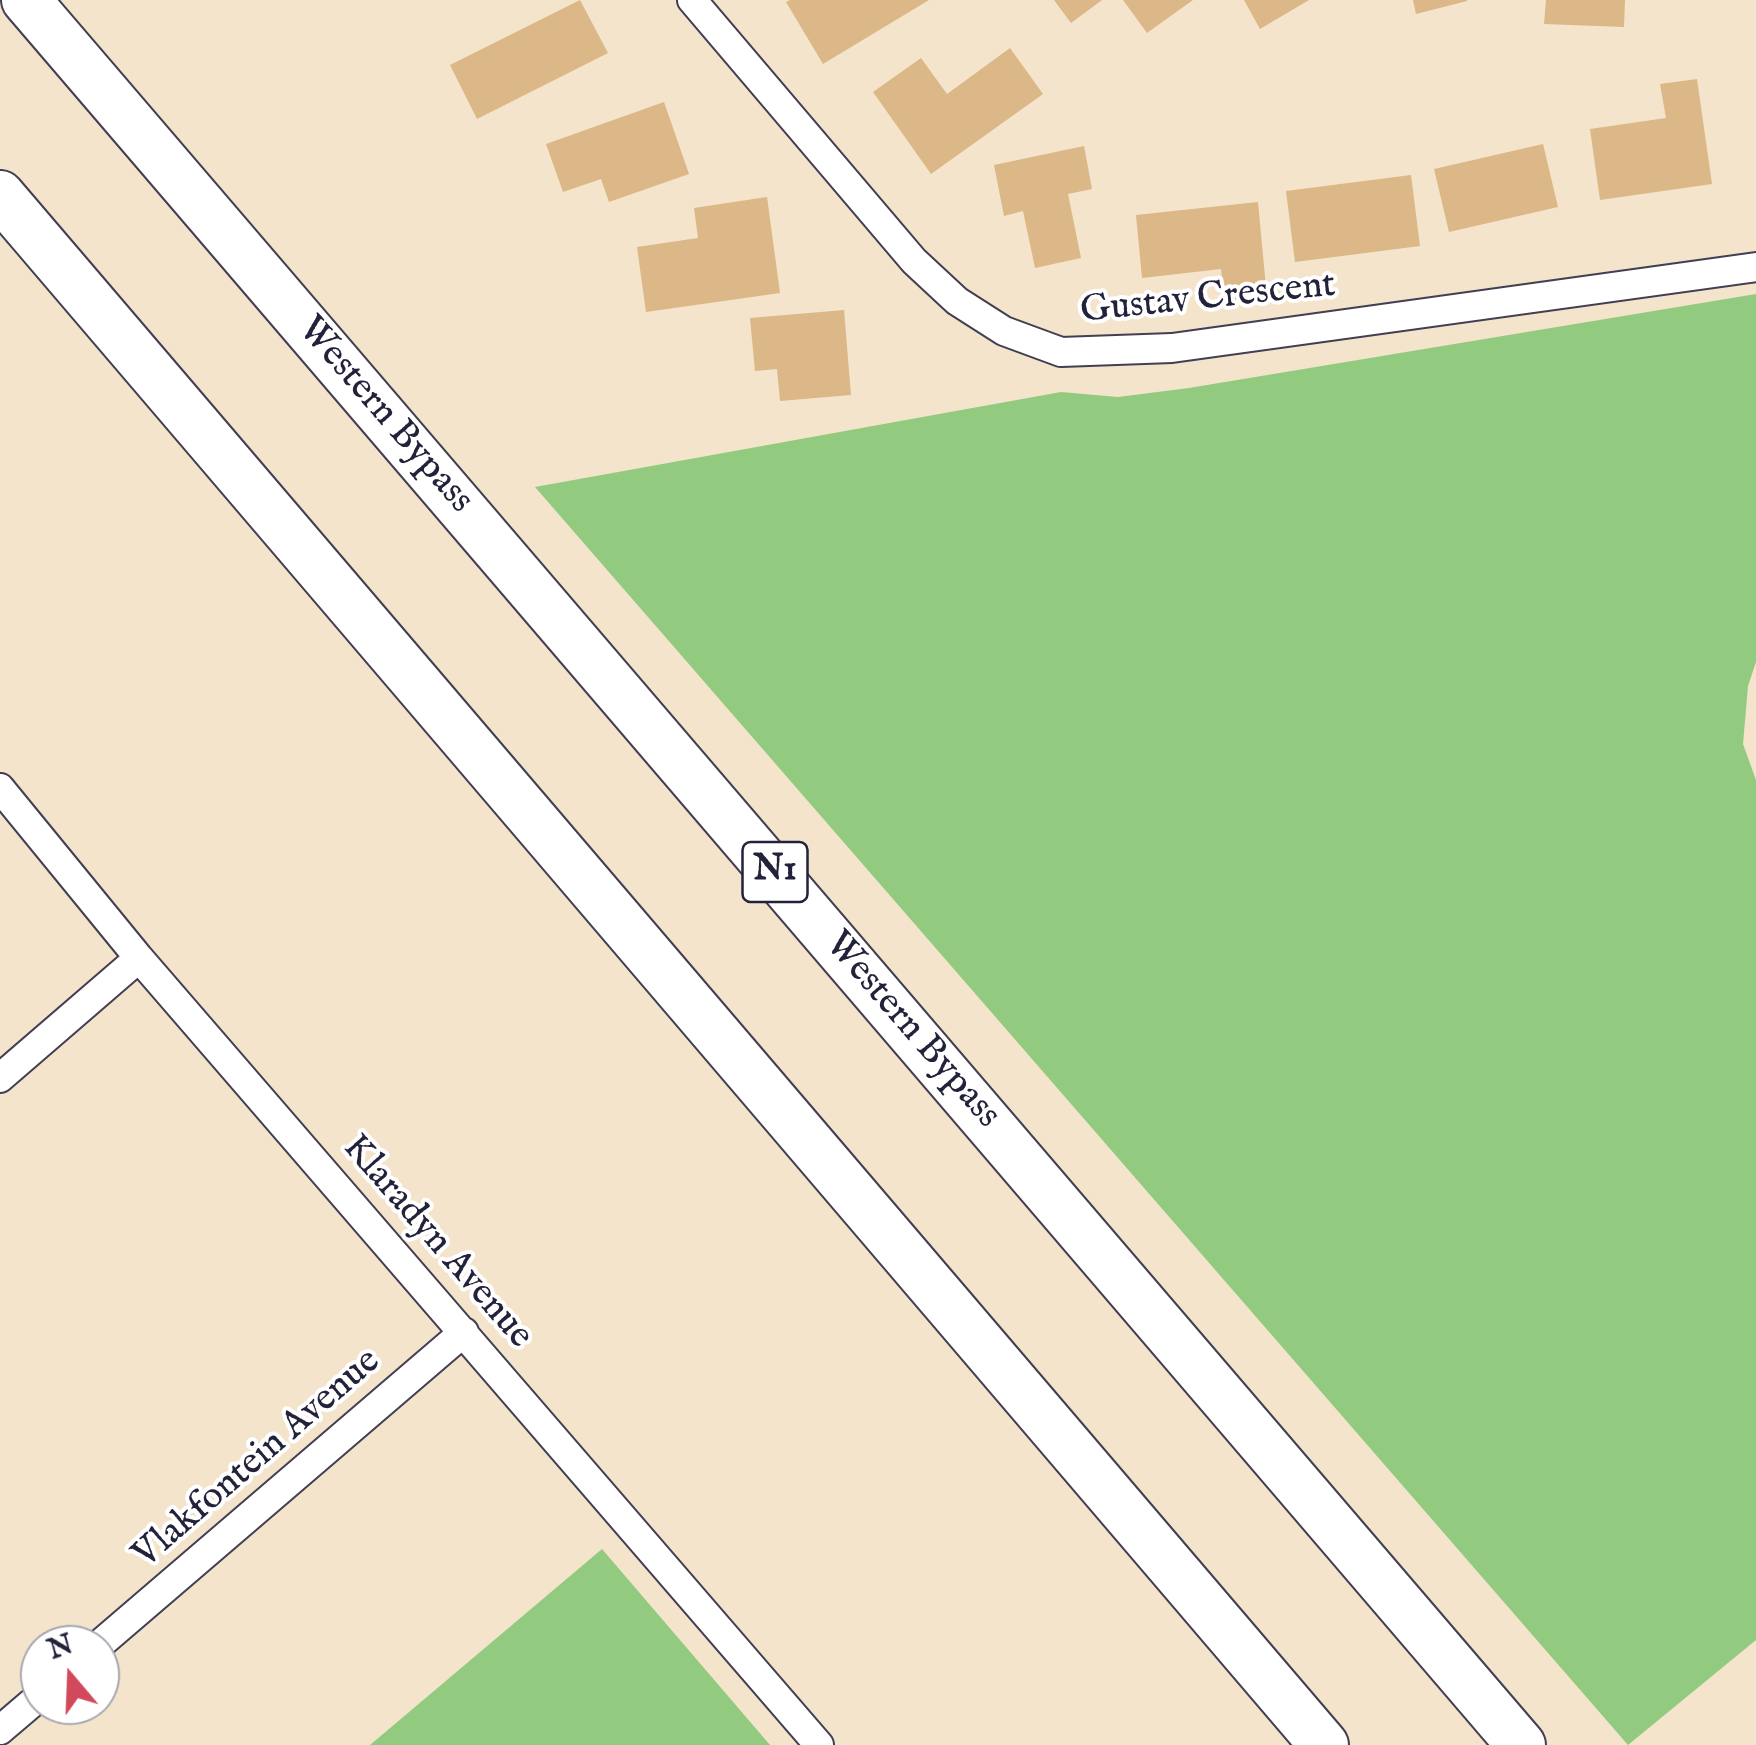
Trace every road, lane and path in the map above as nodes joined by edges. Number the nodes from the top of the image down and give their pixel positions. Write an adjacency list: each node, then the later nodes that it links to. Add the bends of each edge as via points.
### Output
1 (26, 0): 14 (highway, Western Bypass / N1)
2 (692, 0): 4 (street, Gustav Crescent, via 914,261 988,321 1061,352 1172,348)
3 (0, 195): 13 (highway)
4 (1756, 267)
5 (0, 788): 6 (street, Klaradyn Avenue)
6 (139, 958): 7 (street); 8 (street, Klaradyn Avenue)
7 (0, 1078)
8 (464, 1332): 9 (street, Vlakfontein Avenue); 12 (street, Klaradyn Avenue)
9 (120, 1628)
10 (20, 1713): 11 (street)
11 (0, 1730)
12 (819, 1745)
13 (1324, 1745)
14 (1521, 1745)

